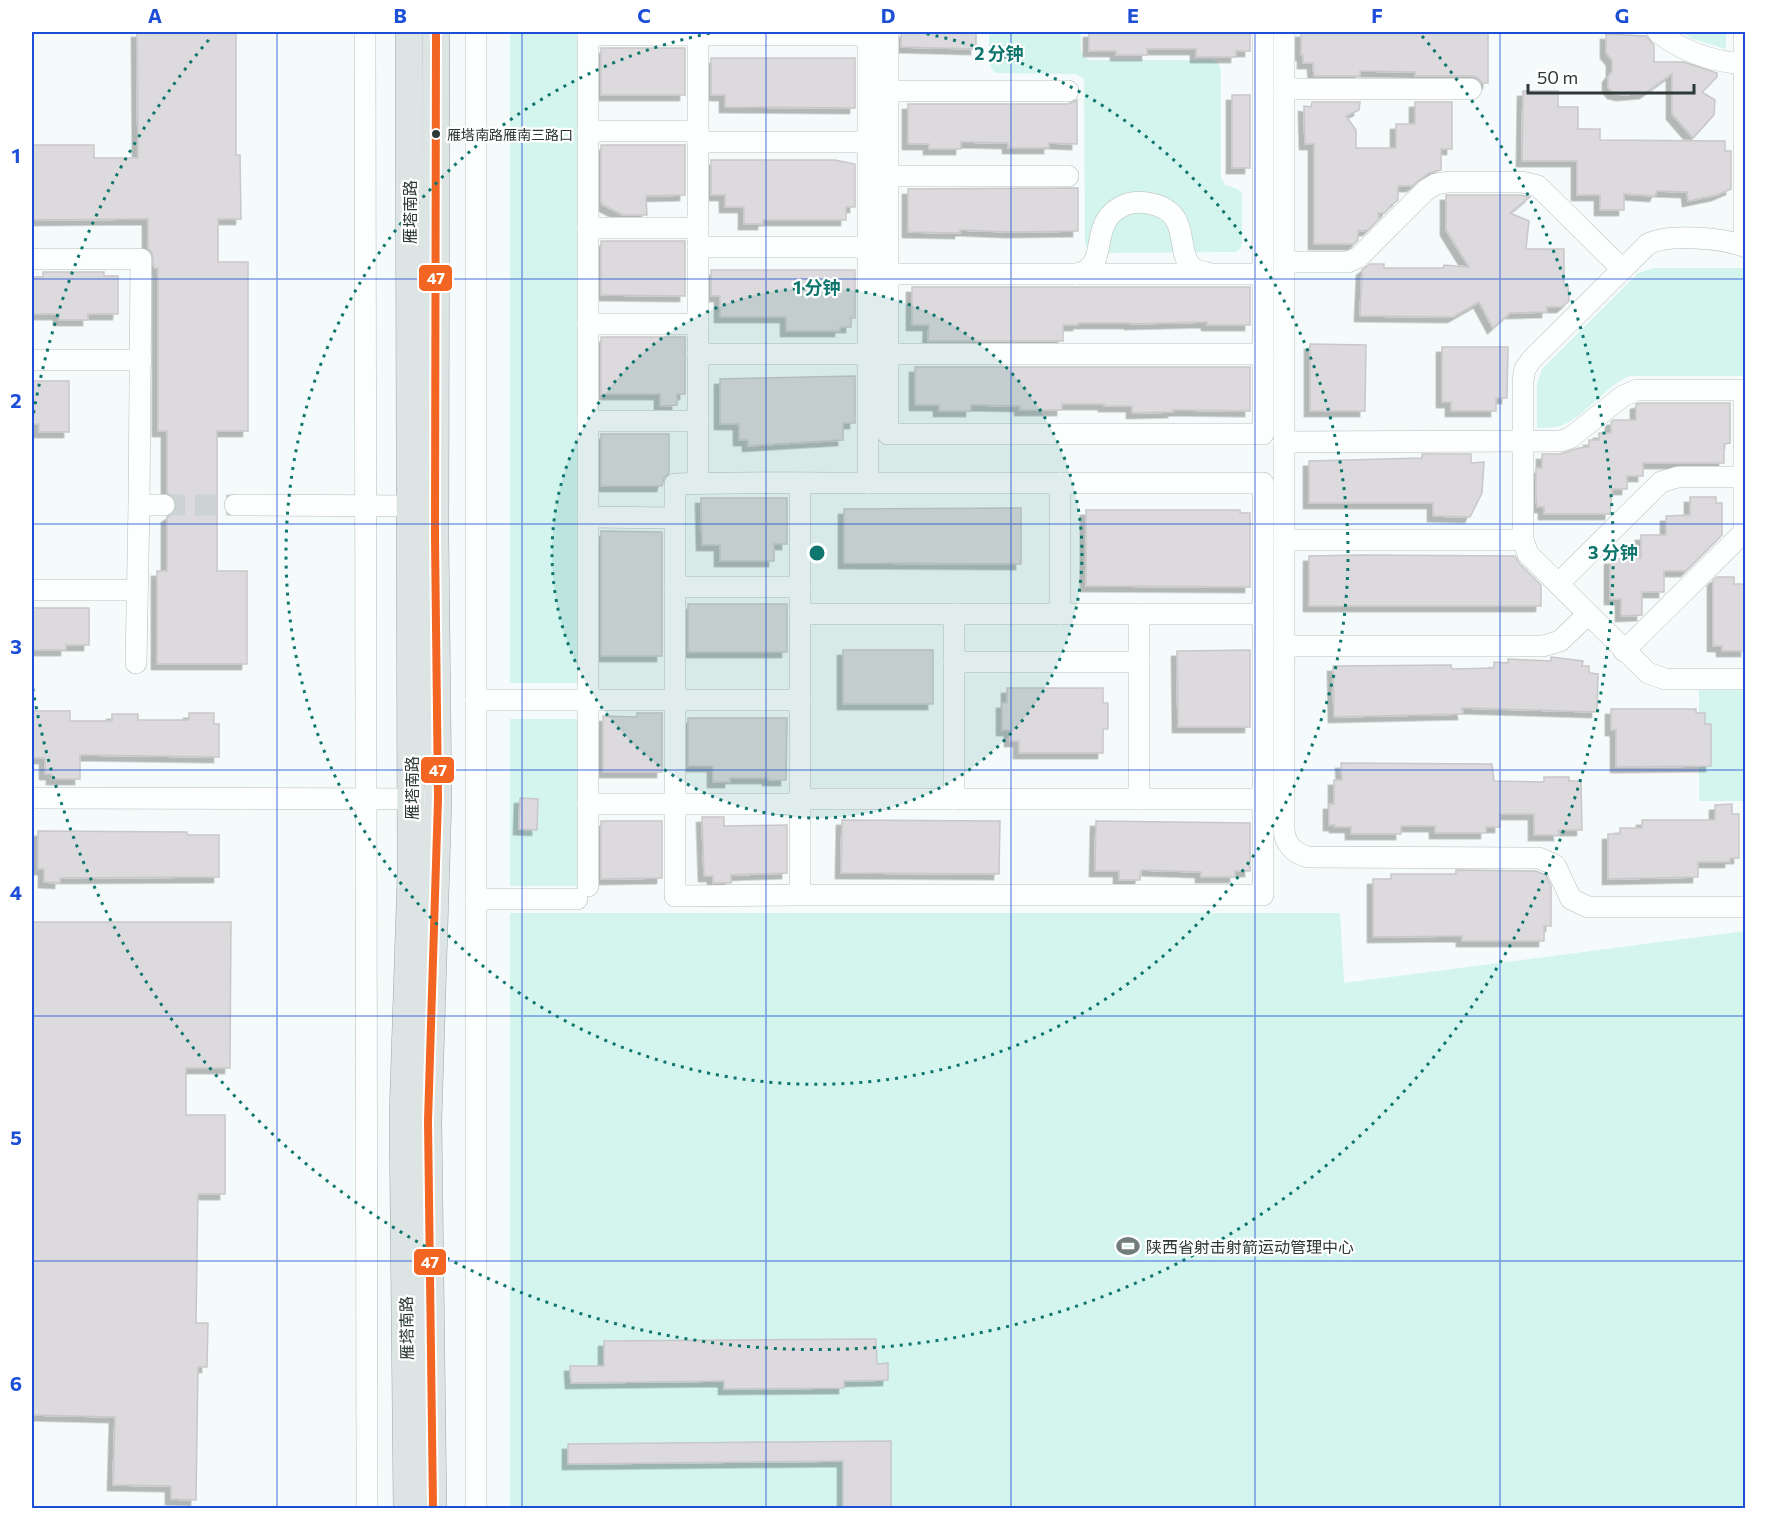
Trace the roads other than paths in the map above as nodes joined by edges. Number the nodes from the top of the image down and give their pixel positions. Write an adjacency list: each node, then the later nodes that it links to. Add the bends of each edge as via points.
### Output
1 (365, 32): 54 (street)
2 (409, 32): 55 (main road, 雁塔南路)
3 (436, 32): 84 (main road, 雁塔南路)
4 (476, 32): 78 (street)
5 (1263, 32): 33 (street)
6 (1284, 32): 13 (street)
7 (1658, 32): 12 (street, via 1672,44 1707,59)
8 (1744, 32): 12 (street)
9 (588, 33): 10 (street); 17 (street)
10 (698, 33): 11 (street); 18 (street)
11 (875, 33): 15 (street); 19 (street)
12 (1745, 64): 20 (street)
13 (1284, 89): 14 (street); 28 (street)
14 (1471, 89)
15 (888, 91): 16 (street); 21 (street)
16 (1068, 91)
17 (588, 131): 18 (street); 23 (street)
18 (698, 137): 19 (street); 24 (street)
19 (868, 142): 25 (street)
20 (1745, 154): 26 (street)
21 (888, 176): 22 (street); 30 (street)
22 (1068, 176)
23 (588, 228): 24 (street); 34 (street)
24 (698, 237): 25 (street); 35 (street)
25 (868, 247): 37 (street)
26 (1745, 247): 29 (street, via 1720,239 1659,239 1648,244)
27 (32, 259): 40 (street, via 141,259)
28 (1284, 262): 29 (street, via 1342,262 1359,257 1426,190 1442,182 1522,182 1538,186); 44 (street)
29 (1622, 269): 45 (street, via 1528,363 1523,380)
30 (888, 274): 31 (street); 37 (street)
31 (1076, 274): 32 (street); 32 (street, via 1093,266 1102,227 1112,214 1125,205 1142,202 1172,215 1180,228 1185,257 1199,272)
32 (1211, 274): 33 (street)
33 (1263, 274): 38 (street)
34 (588, 324): 35 (street); 42 (street)
35 (698, 324): 36 (street)
36 (698, 354): 37 (street); 43 (street)
37 (878, 354): 38 (street); 38 (street, via 888,434 1263,434); 49 (street)
38 (1263, 354)
39 (32, 360): 40 (street)
40 (141, 360): 51 (street)
41 (1745, 390): 45 (street, via 1636,390 1570,438); 46 (street)
42 (588, 421): 43 (street); 56 (street)
43 (698, 421): 47 (street)
44 (1284, 442): 45 (street); 59 (street)
45 (1523, 442): 60 (street)
46 (1745, 477): 58 (street); 61 (street, via 1678,477 1661,482)
47 (698, 483): 48 (street); 57 (street, via 675,484)
48 (800, 483): 49 (street); 63 (street)
49 (868, 483): 50 (street)
50 (1060, 483): 68 (street); 70 (street, via 1263,483)
51 (139, 505): 52 (street); 65 (street)
52 (164, 505)
53 (235, 505): 54 (street)
54 (365, 506): 55 (street); 83 (street)
55 (408, 506): 88 (main road, 雁塔南路)
56 (588, 517): 57 (street); 79 (street)
57 (675, 518): 62 (street)
58 (1745, 532): 73 (street)
59 (1284, 540): 60 (street); 72 (street)
60 (1523, 540): 61 (street, via 1528,554)
61 (1558, 584): 71 (street)
62 (675, 587): 63 (street); 80 (street)
63 (800, 587): 66 (street)
64 (32, 590): 65 (street)
65 (137, 590): 76 (street)
66 (800, 614): 67 (street); 81 (street)
67 (954, 614): 68 (street); 74 (street)
68 (1060, 614): 69 (street)
69 (1139, 614): 70 (street); 75 (street)
70 (1263, 614): 87 (street)
71 (1588, 614): 72 (street, via 1560,641 1543,646); 73 (street)
72 (1284, 646): 94 (street, via 1284,834 1297,853 1314,858 1539,858 1555,865 1571,899 1588,907)
73 (1624, 651): 77 (street, via 1648,674 1659,678)
74 (954, 662): 75 (street); 85 (street)
75 (1139, 662): 86 (street)
76 (136, 663)
77 (1746, 679)
78 (476, 700): 79 (street); 93 (street)
79 (588, 700): 80 (street); 90 (street)
80 (675, 700): 81 (street); 91 (street)
81 (800, 700): 89 (street)
82 (32, 798): 83 (street)
83 (366, 799): 88 (street); 95 (street)
84 (438, 799): 88 (street); 97 (main road, 雁塔南路, via 428,1122)
85 (954, 799): 86 (street); 89 (street)
86 (1139, 799): 87 (street)
87 (1263, 799): 92 (street, via 1263,895)
88 (411, 800): 96 (main road, 雁塔南路, via 403,1116)
89 (800, 801): 91 (street); 92 (street)
90 (588, 804): 91 (street); 93 (street, via 583,892)
91 (675, 804): 92 (street, via 675,896)
92 (800, 895)
93 (476, 900): 98 (street)
94 (1746, 907)
95 (367, 1509)
96 (407, 1509)
97 (433, 1509)
98 (476, 1509)

